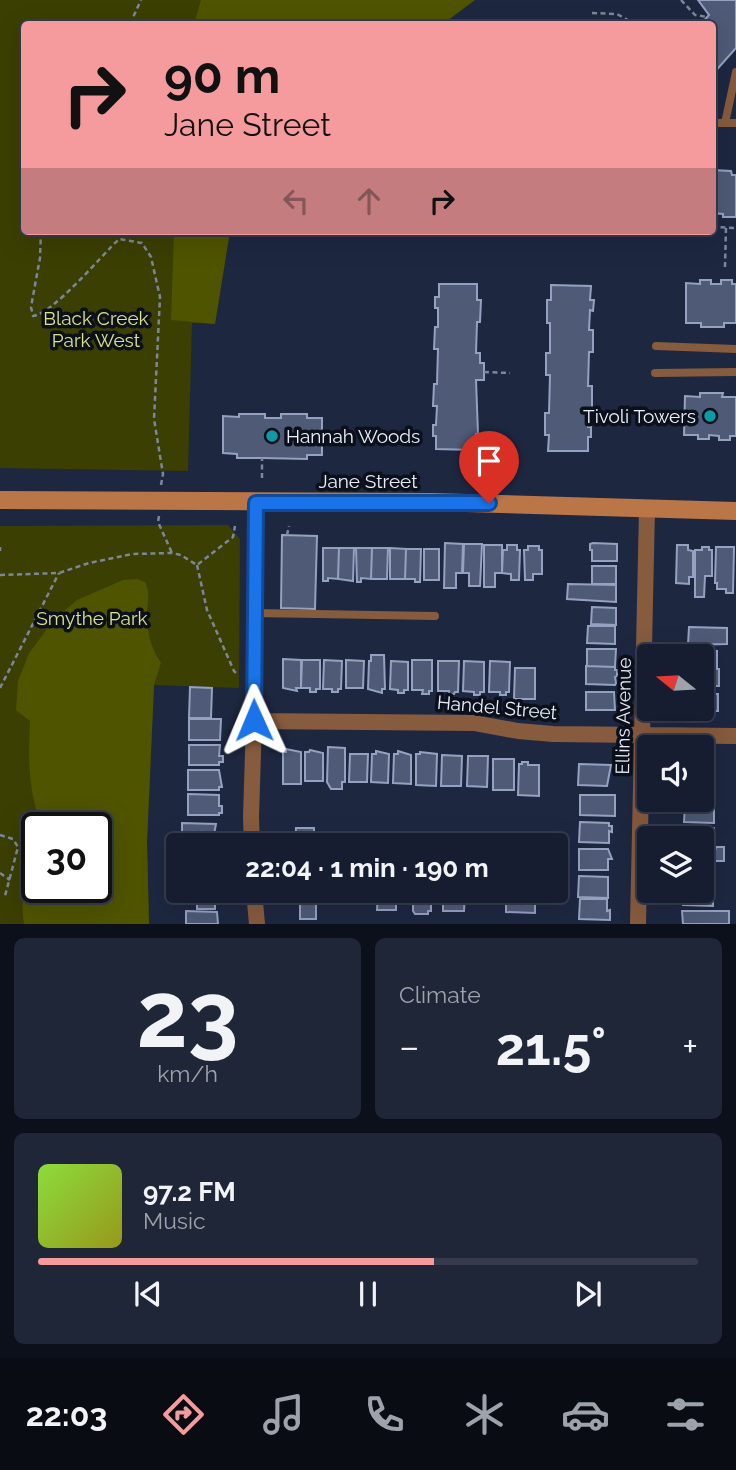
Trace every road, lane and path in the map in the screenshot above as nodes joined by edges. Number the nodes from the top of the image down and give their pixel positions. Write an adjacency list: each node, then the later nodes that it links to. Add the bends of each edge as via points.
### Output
1 (141, 0): 5 (path)
2 (681, 0): 4 (path, via 695,15)
3 (592, 13): 6 (path, via 617,14)
4 (707, 17)
5 (131, 21)
6 (630, 21)
7 (736, 72): 9 (lane)
8 (716, 123): 9 (lane)
9 (725, 123): 10 (lane)
10 (736, 123)
11 (716, 227): 12 (path)
12 (726, 228): 13 (path); 15 (path)
13 (736, 228)
14 (41, 235): 23 (path, via 33,316 60,300 119,239 142,243 151,257 160,297 154,419)
15 (724, 267)
16 (656, 346): 17 (lane)
17 (736, 349)
18 (484, 372): 20 (path)
19 (736, 372): 21 (lane)
20 (510, 373)
21 (655, 373)
22 (262, 458): 24 (path)
23 (163, 474)
24 (262, 478)
25 (0, 500): 26 (main road, Jane Street)
26 (256, 503): 27 (main road, Jane Street, via 431,502); 37 (street)
27 (647, 509): 28 (main road, Jane Street); 42 (street, Ellins Avenue)
28 (736, 511)
29 (158, 522): 33 (path)
30 (235, 526): 34 (path, via 233,537)
31 (289, 526): 32 (path)
32 (287, 536)
33 (172, 553): 34 (path); 35 (path, via 113,557)
34 (197, 565): 39 (path, via 207,610 234,671)
35 (59, 573): 36 (path); 40 (path)
36 (0, 575)
37 (255, 613): 38 (lane); 41 (street)
38 (435, 616)
39 (242, 679)
40 (0, 688)
41 (254, 720): 42 (street, Handel Street, via 474,723 553,734); 44 (street)
42 (643, 734): 43 (street, Handel Street); 51 (street, Ellins Avenue)
43 (736, 736)
44 (252, 833)
45 (0, 835): 47 (path, via 13,839 18,847)
46 (0, 873): 47 (path)
47 (10, 880): 48 (path)
48 (5, 896)
49 (255, 903): 50 (street)
50 (257, 924)
51 (639, 924)

